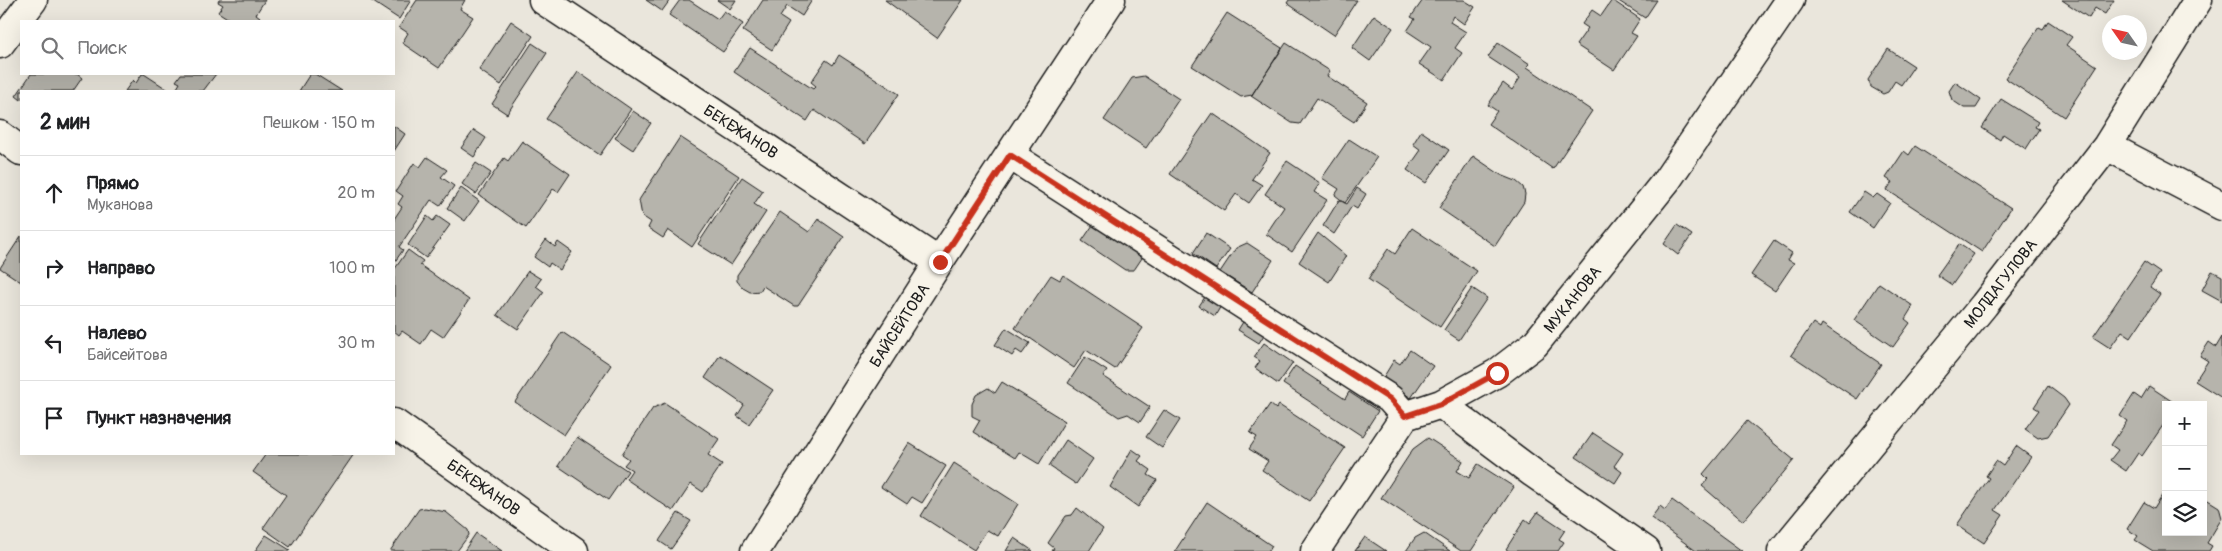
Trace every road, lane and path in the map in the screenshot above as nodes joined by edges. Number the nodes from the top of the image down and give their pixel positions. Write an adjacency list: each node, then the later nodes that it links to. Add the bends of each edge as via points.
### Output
1 (33, 0): 6 (street)
2 (543, 0): 12 (street, БЕКЕЖАНОВ)
3 (1111, 0): 10 (street, БАЙСЕЙТОВА)
4 (1790, 0): 13 (street, МУКАНОВА, via 1667,180 1535,344 1497,373)
5 (2198, 0): 8 (street, МОЛДАГУЛОВА)
6 (0, 44)
7 (0, 135): 9 (street)
8 (2107, 146): 11 (street); 20 (street, МОЛДАГУЛОВА, via 1984,305)
9 (20, 150)
10 (1010, 155): 12 (street, БАЙСЕЙТОВА); 14 (street, via 1390,399)
11 (2222, 206)
12 (940, 262): 17 (street, БАЙСЕЙТОВА)
13 (1441, 404): 14 (street, МУКАНОВА); 19 (street)
14 (1405, 416): 18 (street)
15 (395, 424): 16 (street, БЕКЕЖАНОВ)
16 (574, 551)
17 (755, 551)
18 (1315, 551)
19 (1646, 551)
20 (1782, 551)

